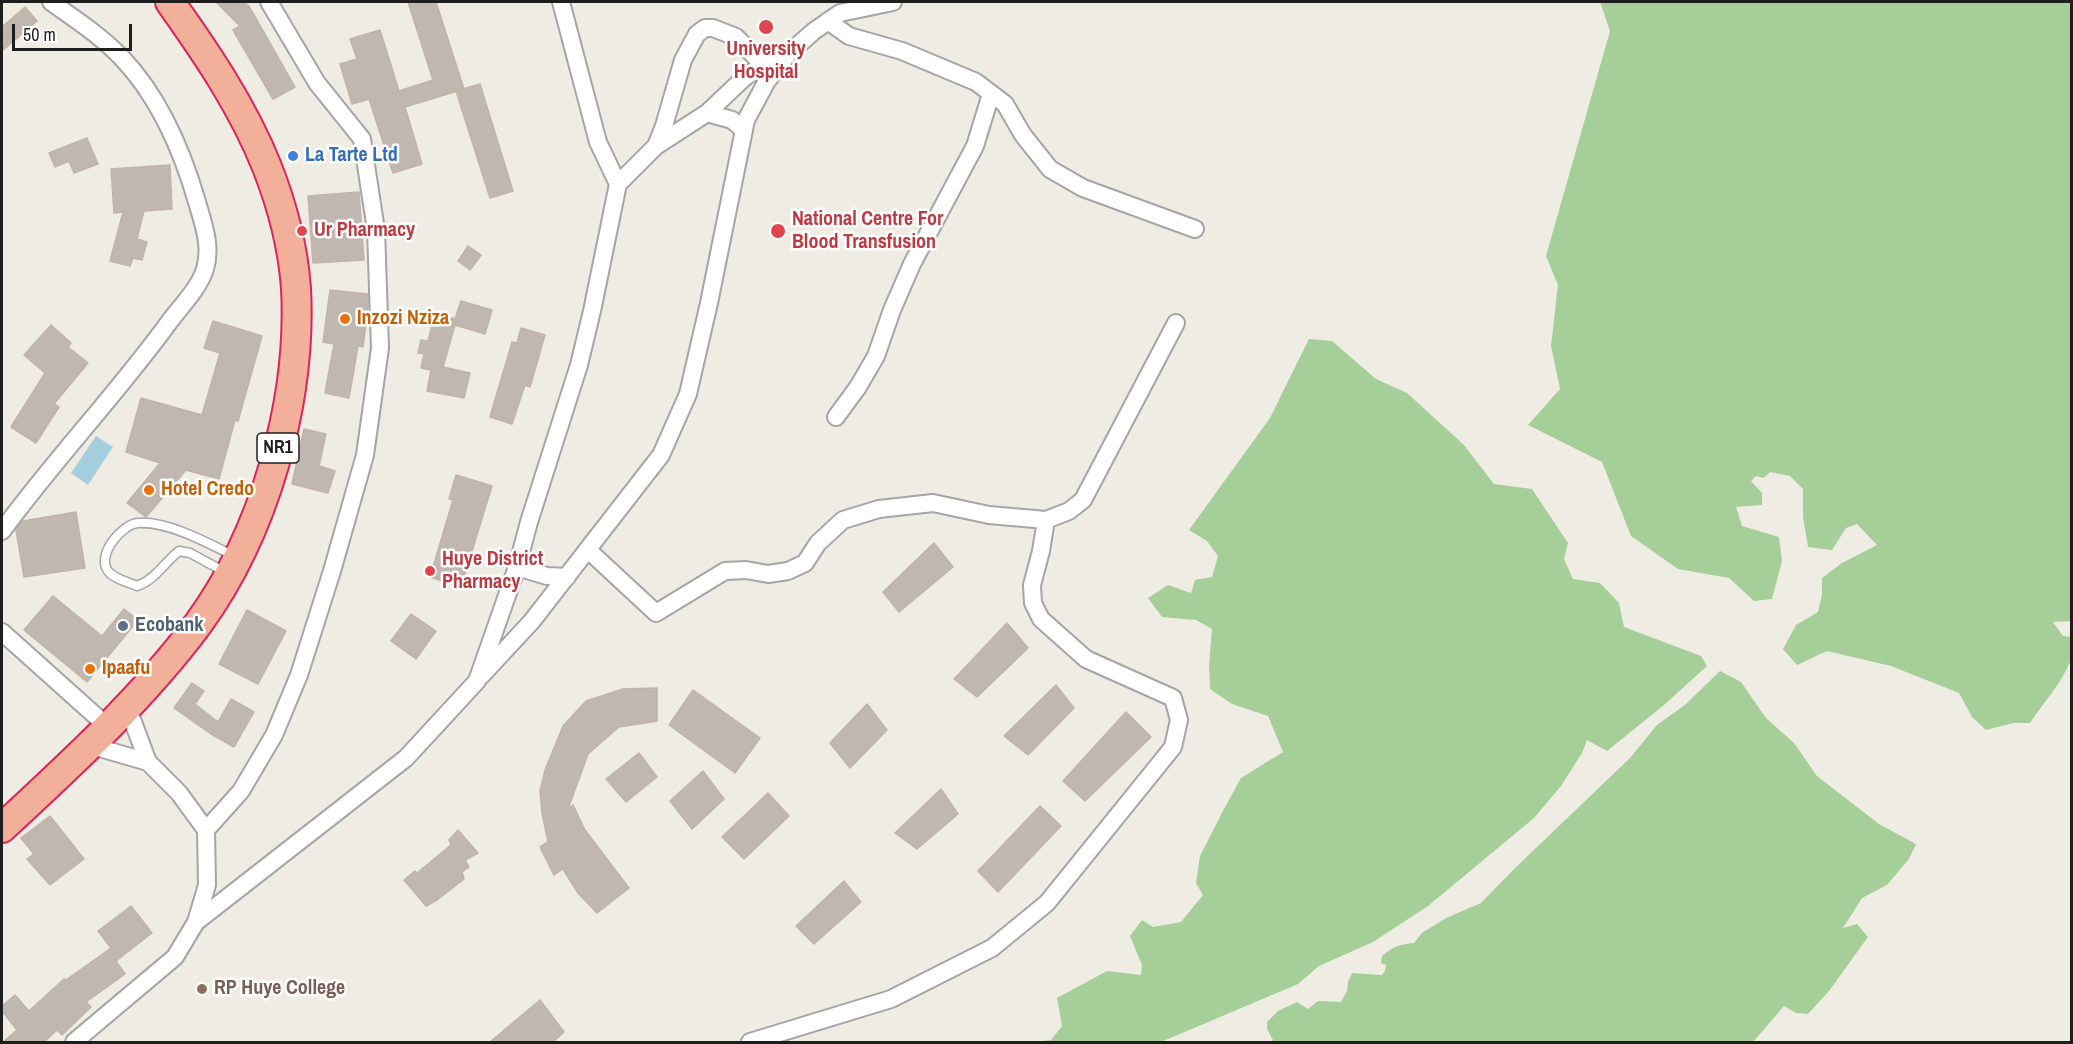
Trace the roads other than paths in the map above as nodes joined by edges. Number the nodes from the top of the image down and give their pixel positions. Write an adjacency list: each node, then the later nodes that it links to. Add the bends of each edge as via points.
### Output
1 (51, 2): 18 (street, via 122,58 151,95 175,138 208,239 205,268 195,286)
2 (170, 2): 20 (highway, NR1, via 249,126 286,230 296,286 296,330 284,422 258,514)
3 (269, 2): 29 (street, via 317,83 362,139 375,230 380,348 365,455 299,675 274,735 242,791)
4 (561, 2): 13 (street, via 598,142)
5 (893, 2): 6 (street, via 840,13)
6 (828, 21): 7 (street); 9 (street, via 849,36 902,51 976,82)
7 (789, 53): 8 (street); 11 (street, via 767,81)
8 (763, 65): 10 (street); 12 (street, via 736,36 713,28 697,34 683,60)
9 (992, 94): 14 (street, via 1005,104 1050,169 1083,188); 16 (street, via 975,146 912,264 876,356)
10 (706, 112): 11 (street, via 732,120); 12 (street)
11 (744, 130): 19 (street, via 688,394 661,455)
12 (656, 146): 13 (street)
13 (618, 184): 21 (street, via 579,365)
14 (1195, 228)
15 (1176, 323): 17 (street, via 1083,500 1069,511)
16 (836, 417)
17 (1046, 520): 19 (street, via 989,515 933,503 879,509 843,520 818,543 805,563 788,571 725,571 656,613); 32 (street, via 1032,585 1033,603 1041,619 1086,658 1173,698 1179,720 1173,747 1047,903 992,948 891,999)
18 (2, 531)
19 (588, 550): 22 (street)
20 (233, 566): 20 (lane, via 187,533 136,523 120,533 104,558 110,574 137,586 149,582 179,551); 25 (highway, NR1, via 198,623)
21 (516, 567): 22 (street); 24 (street)
22 (567, 577): 24 (street)
23 (2, 632): 26 (street)
24 (477, 681): 30 (street, via 406,758)
25 (127, 706): 26 (highway, NR1); 27 (street)
26 (99, 736): 27 (street); 28 (highway, NR1)
27 (148, 762): 29 (street, via 179,793)
28 (2, 828)
29 (206, 830): 30 (street, via 207,885)
30 (196, 922): 31 (street, via 175,957)
31 (74, 1042)
32 (750, 1042)

